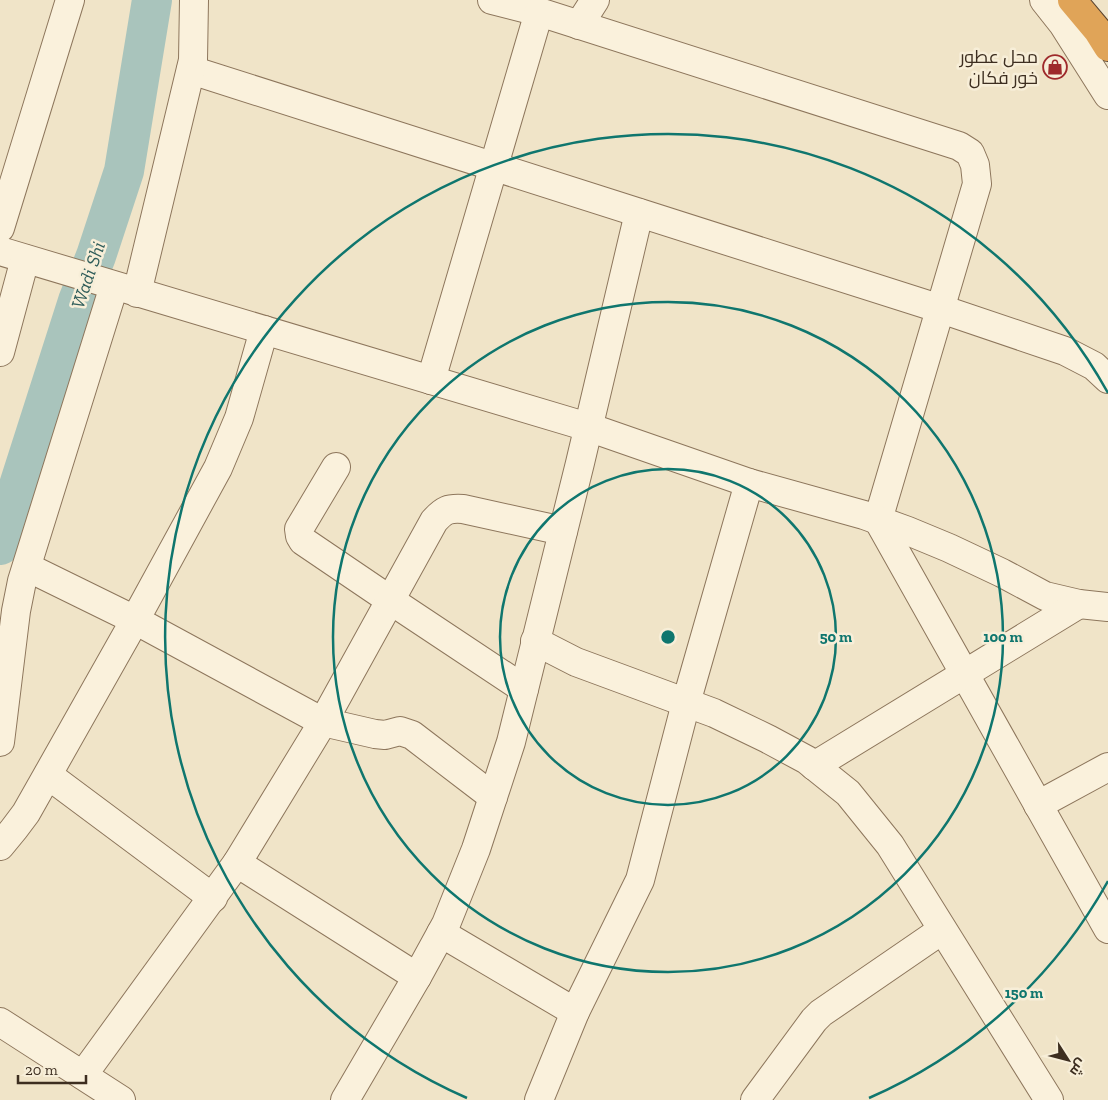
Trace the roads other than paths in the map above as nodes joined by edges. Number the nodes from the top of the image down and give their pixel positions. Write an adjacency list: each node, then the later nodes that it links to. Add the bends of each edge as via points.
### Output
1 (70, 0): 14 (street)
2 (194, 0): 10 (street)
3 (492, 0): 7 (street)
4 (595, 0): 8 (street)
5 (1044, 0): 11 (street)
6 (1072, 0): 9 (highway)
7 (539, 12): 8 (street); 12 (street)
8 (580, 25): 17 (street, via 959,146 970,154 977,184)
9 (1108, 47)
10 (191, 70): 12 (street); 16 (street)
11 (1108, 95)
12 (494, 167): 13 (street); 21 (street)
13 (639, 213): 17 (street); 22 (street)
14 (0, 228)
15 (24, 259): 16 (street); 19 (street)
16 (126, 289): 18 (street); 27 (street)
17 (941, 309): 20 (street, via 1065,350 1094,366); 25 (street)
18 (264, 330): 21 (street); 31 (street, via 239,418 225,451)
19 (0, 352)
20 (1108, 379)
21 (431, 380): 22 (street)
22 (588, 427): 24 (street); 26 (street)
23 (336, 467): 28 (street, via 299,529 300,536)
24 (749, 483): 25 (street); 35 (street)
25 (878, 520): 29 (street, via 949,548 1045,596); 33 (street)
26 (563, 531): 28 (street, via 450,509 434,521); 32 (street)
27 (27, 567): 31 (street); 37 (street, via 16,610)
28 (390, 600): 34 (street); 36 (street)
29 (1079, 604): 30 (street); 33 (street)
30 (1108, 607)
31 (135, 620): 36 (street); 40 (street)
32 (535, 641): 34 (street); 35 (street, via 576,662)
33 (964, 674): 38 (street); 42 (street)
34 (524, 688): 41 (street)
35 (686, 703): 38 (street, via 768,739); 50 (street, via 640,880)
36 (323, 722): 41 (street, via 375,734 400,731 412,734); 44 (street)
37 (0, 742)
38 (814, 766): 47 (street, via 848,793 890,845)
39 (1108, 767): 42 (street)
40 (48, 775): 43 (street, via 26,813); 45 (street)
41 (493, 797): 48 (street, via 476,850)
42 (1038, 805): 46 (street)
43 (0, 846)
44 (237, 863): 45 (street); 49 (street)
45 (213, 898): 52 (street)
46 (1108, 929)
47 (942, 930): 56 (street, via 821,1013); 57 (street)
48 (440, 933): 49 (street); 50 (street)
49 (417, 977): 54 (street)
50 (575, 1012): 55 (street)
51 (0, 1022): 52 (street)
52 (83, 1075): 53 (street)
53 (121, 1100)
54 (345, 1100)
55 (539, 1100)
56 (755, 1100)
57 (1049, 1100)

